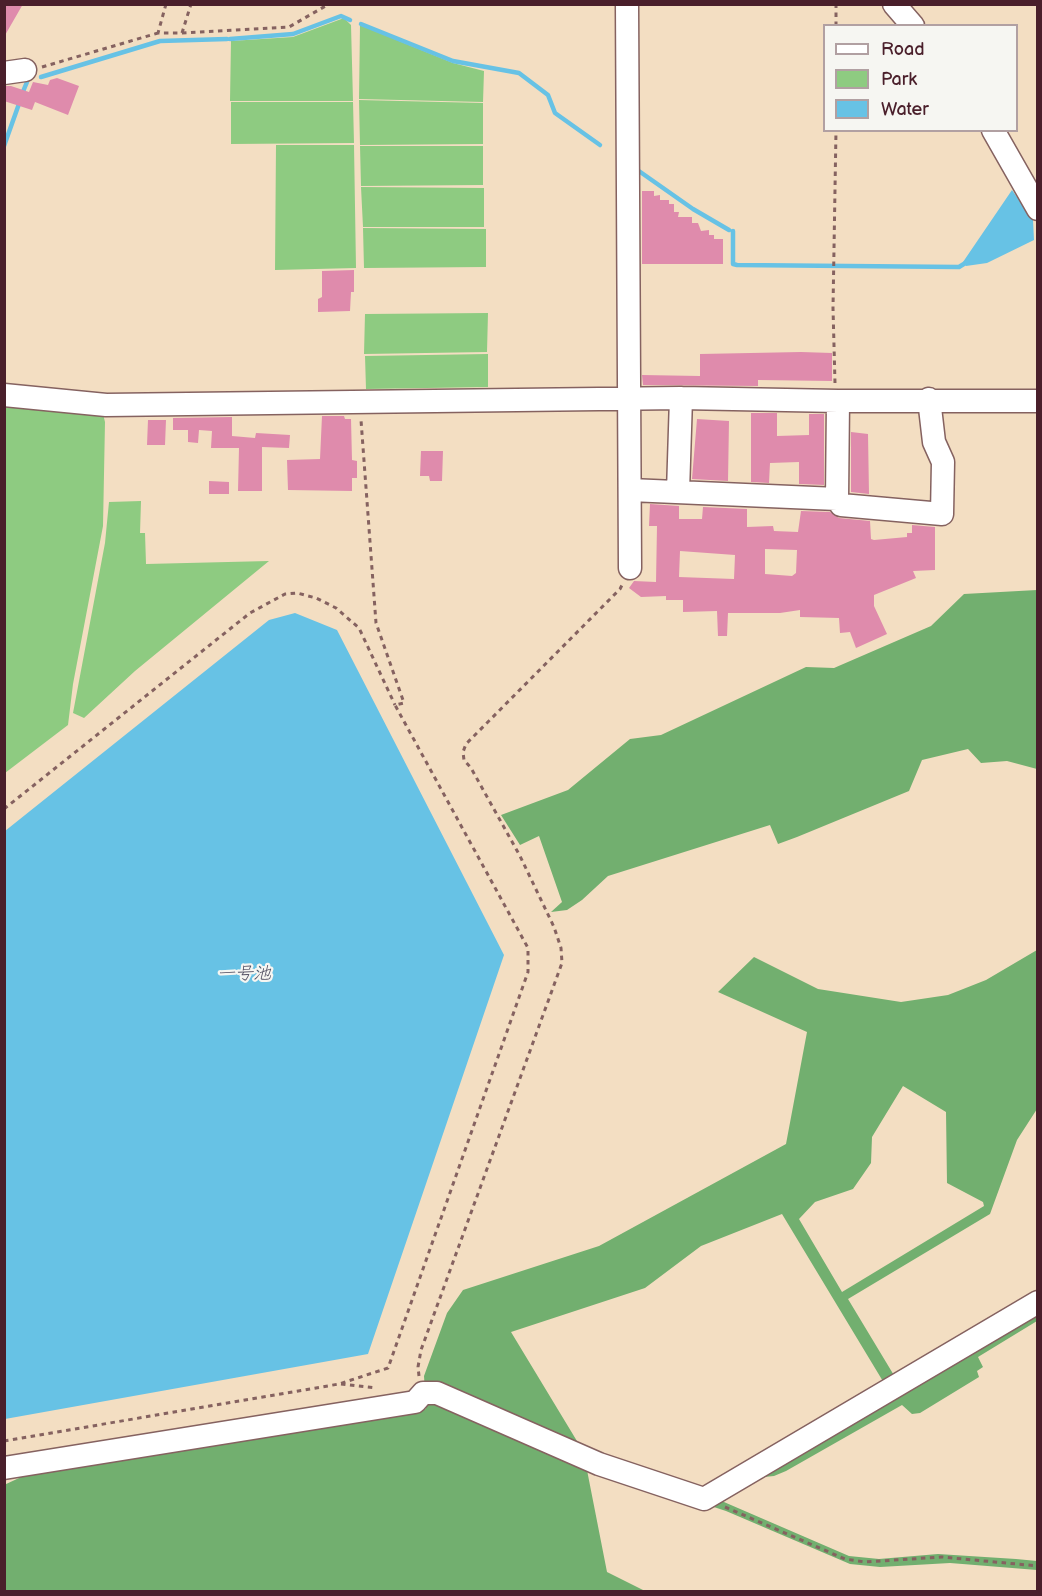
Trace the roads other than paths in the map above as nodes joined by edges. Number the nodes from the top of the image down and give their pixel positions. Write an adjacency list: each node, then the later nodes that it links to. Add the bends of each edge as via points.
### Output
1 (627, 4): 8 (street)
2 (894, 4): 3 (street)
3 (911, 24)
4 (994, 132): 5 (street)
5 (1038, 209)
6 (4, 396): 8 (street, via 106,405)
7 (681, 398): 8 (street); 11 (street); 13 (street)
8 (631, 399): 12 (street)
9 (929, 399): 10 (street); 11 (street); 14 (street, via 934,442 943,462 942,514 842,505)
10 (1038, 401)
11 (838, 402): 14 (street)
12 (630, 490): 13 (street); 15 (street)
13 (678, 492): 14 (street)
14 (837, 499)
15 (630, 568)
16 (1038, 1302): 17 (street, via 704,1499 599,1464 437,1393 423,1393 415,1402)
17 (4, 1468)

